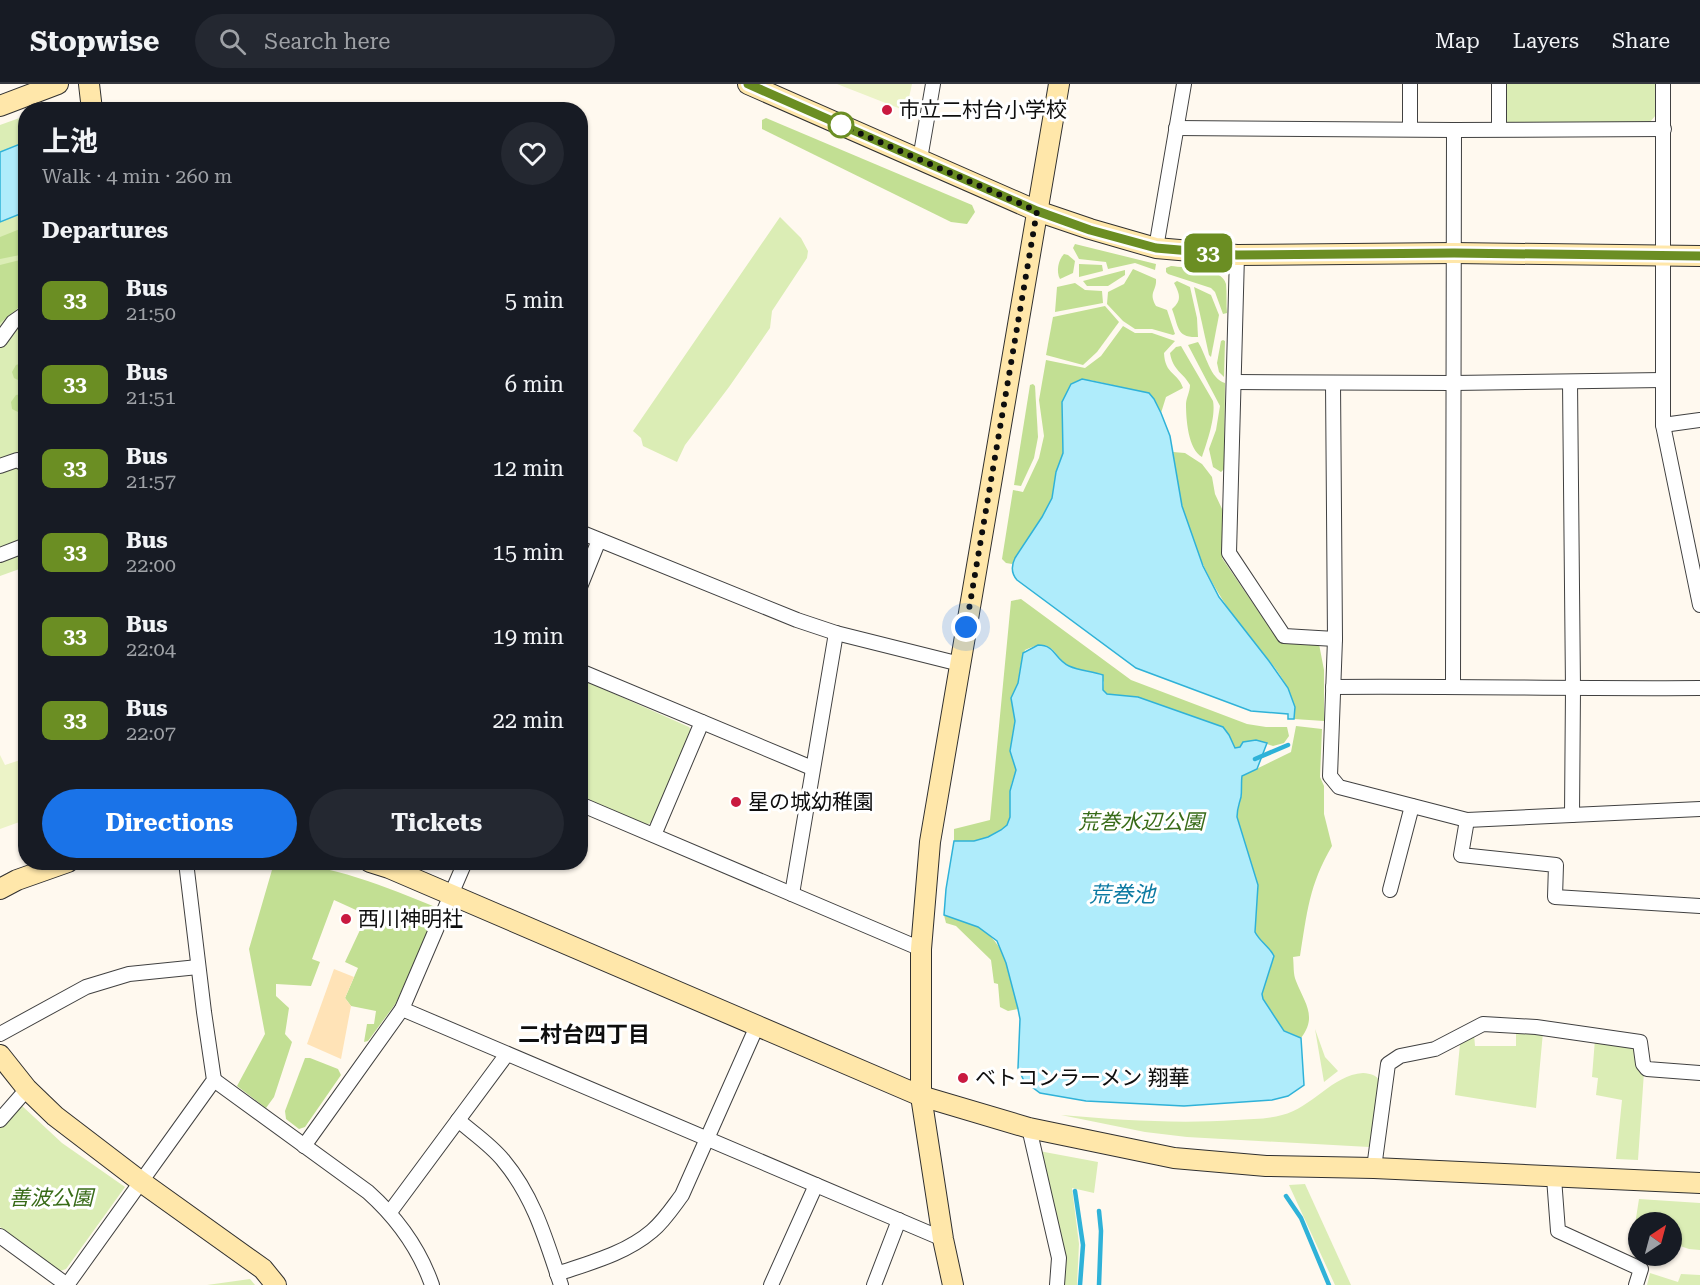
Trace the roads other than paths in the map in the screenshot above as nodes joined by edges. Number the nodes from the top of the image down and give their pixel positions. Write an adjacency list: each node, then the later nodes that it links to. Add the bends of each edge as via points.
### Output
1 (58, 84): 11 (street)
2 (88, 84): 10 (street)
3 (748, 84): 17 (street)
4 (933, 84): 17 (street)
5 (1059, 84): 18 (street)
6 (1184, 84): 12 (street)
7 (1410, 84): 13 (street)
8 (1499, 84): 14 (street)
9 (1663, 84): 15 (street)
10 (91, 102)
11 (0, 106)
12 (1176, 128): 13 (street); 19 (street)
13 (1410, 129): 16 (street)
14 (1499, 129): 15 (street); 16 (street)
15 (1664, 129): 22 (street)
16 (1454, 130): 20 (street)
17 (920, 159): 18 (street)
18 (1037, 211): 19 (street); 43 (street)
19 (1156, 248): 21 (street)
20 (1454, 253): 21 (street); 22 (street); 30 (street)
21 (1237, 255): 27 (street)
22 (1664, 255): 23 (street); 26 (street)
23 (1700, 256)
24 (18, 318): 25 (street)
25 (0, 340)
26 (1662, 380): 29 (street); 32 (street)
27 (1235, 382): 28 (street); 42 (street, via 1229,553 1284,636)
28 (1333, 382): 30 (street); 42 (street)
29 (1570, 382): 30 (street); 48 (street)
30 (1453, 383): 45 (street)
31 (1700, 420): 32 (street)
32 (1663, 425): 40 (street)
33 (18, 461): 34 (street)
34 (0, 466)
35 (588, 535): 36 (street)
36 (599, 540): 39 (street); 41 (street)
37 (18, 548): 38 (street)
38 (0, 555)
39 (588, 567)
40 (1700, 605)
41 (836, 633): 43 (street); 50 (street)
42 (1335, 639): 46 (street)
43 (960, 664): 66 (street, via 930,842)
44 (588, 674): 49 (street)
45 (1453, 686): 46 (street); 48 (street)
46 (1333, 687): 51 (street, via 1330,776 1339,787)
47 (1700, 688): 48 (street)
48 (1573, 689): 54 (street)
49 (702, 722): 50 (street); 56 (street)
50 (812, 768): 63 (street)
51 (1412, 806): 55 (street); 62 (street)
52 (588, 807): 56 (street)
53 (1700, 810): 54 (street)
54 (1572, 815): 55 (street)
55 (1467, 820): 65 (street, via 1461,855 1556,865 1555,897)
56 (654, 835): 63 (street)
57 (45, 870): 61 (street)
58 (187, 870): 67 (street)
59 (394, 870): 64 (street)
60 (462, 870): 64 (street)
61 (0, 889)
62 (1390, 890)
63 (792, 894): 66 (street)
64 (452, 895): 68 (street); 69 (street)
65 (1700, 906)
66 (921, 949): 76 (street)
67 (198, 967): 70 (street, via 129,975 86,987); 74 (street)
68 (402, 1009): 71 (street); 81 (street)
69 (757, 1026): 76 (street); 80 (street)
70 (0, 1034)
71 (507, 1054): 78 (street); 80 (street)
72 (0, 1055): 75 (street)
73 (1700, 1073): 82 (street, via 1647,1069 1640,1042 1536,1027 1483,1024 1435,1049 1400,1056 1388,1064)
74 (214, 1080): 81 (street); 84 (street)
75 (27, 1089): 77 (street); 84 (street, via 55,1116)
76 (921, 1096): 79 (street); 90 (street)
77 (0, 1120)
78 (459, 1120): 87 (street); 91 (street, via 502,1158 522,1185 538,1216)
79 (1029, 1128): 82 (street, via 1174,1158 1266,1166); 98 (street, via 1059,1258)
80 (707, 1139): 86 (street); 91 (street, via 682,1195 652,1231 636,1243)
81 (304, 1146): 87 (street)
82 (1374, 1168): 83 (street)
83 (1554, 1178): 85 (street); 99 (street, via 1558,1231 1641,1269)
84 (140, 1181): 92 (street); 93 (street, via 263,1269)
85 (1700, 1183)
86 (816, 1185): 88 (street); 95 (street)
87 (390, 1212): 94 (street, via 423,1262)
88 (899, 1220): 90 (street); 96 (street)
89 (0, 1236): 92 (street)
90 (943, 1239): 97 (street)
91 (559, 1280)
92 (67, 1285)
93 (276, 1285)
94 (432, 1285)
95 (771, 1285)
96 (874, 1285)
97 (953, 1285)
98 (1058, 1285)
99 (1636, 1285)

